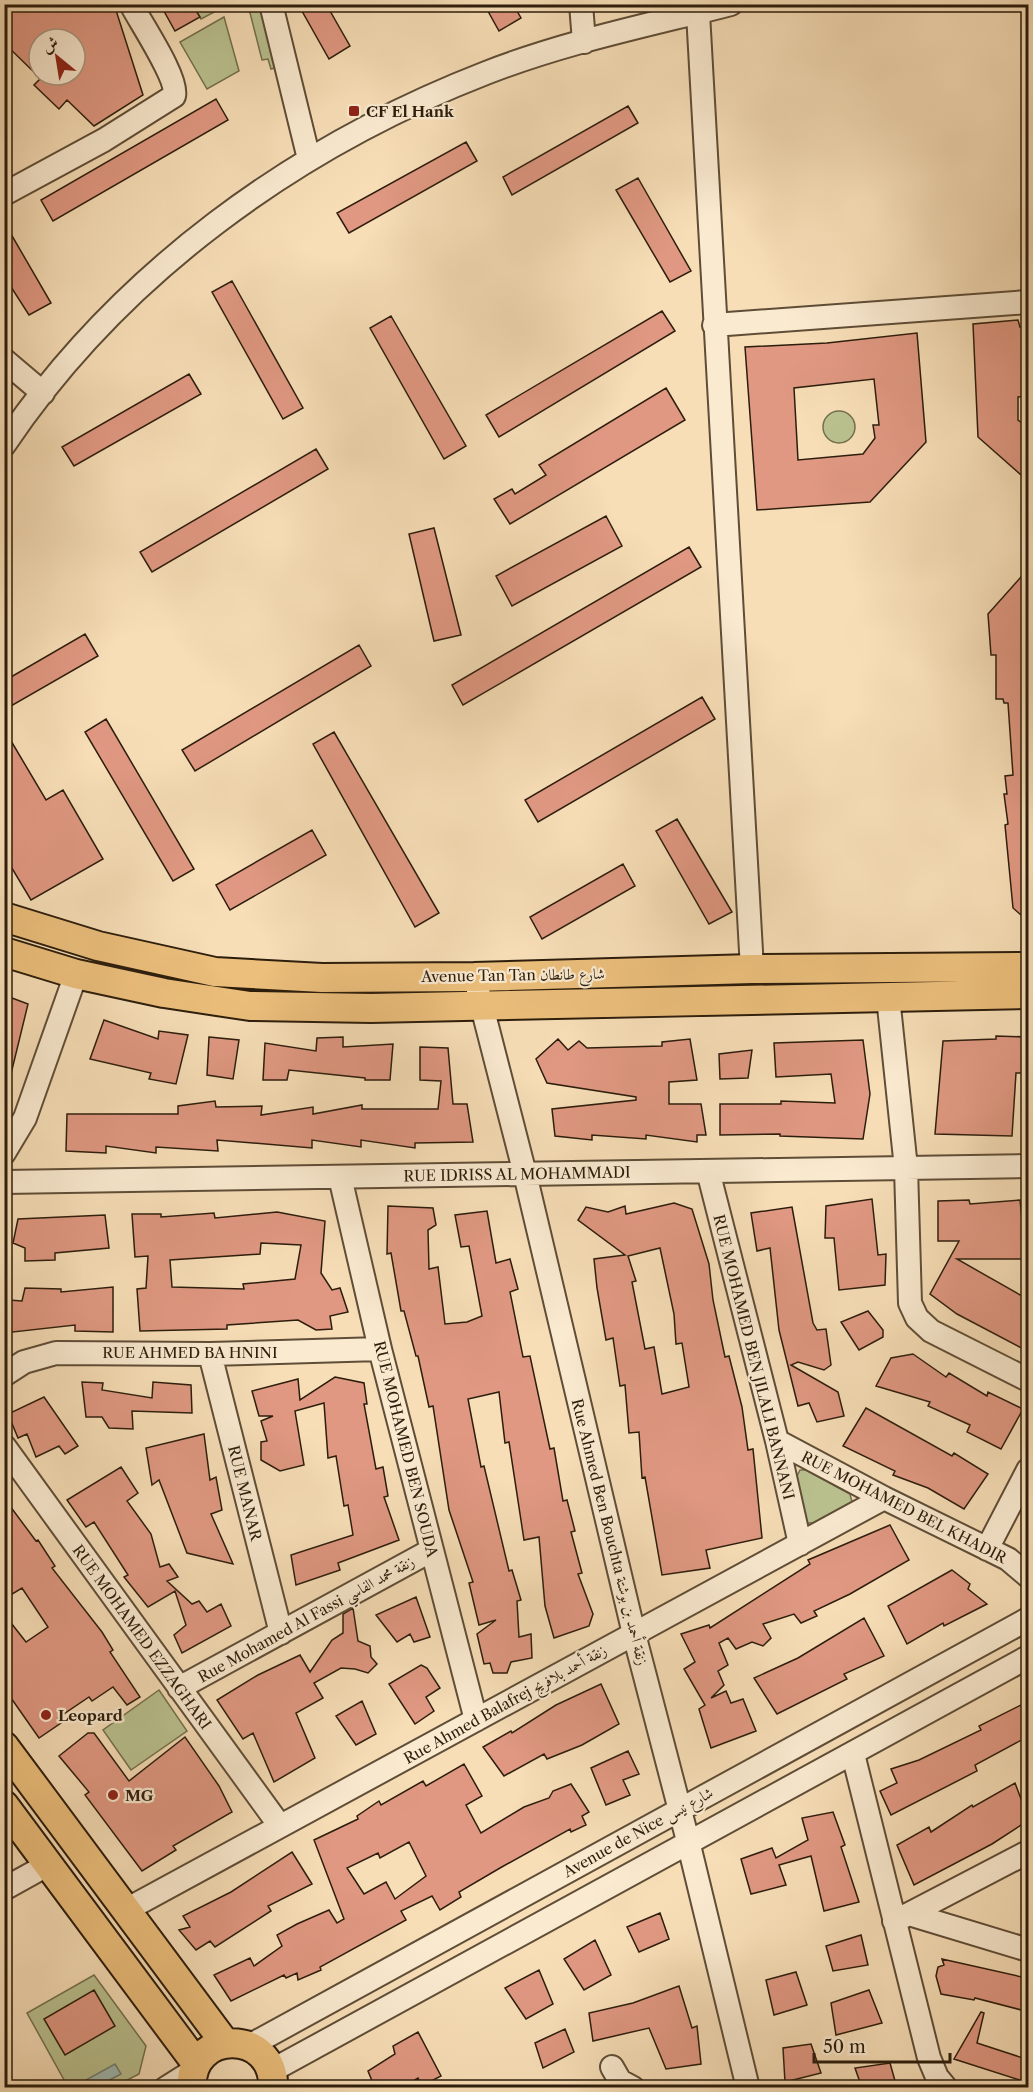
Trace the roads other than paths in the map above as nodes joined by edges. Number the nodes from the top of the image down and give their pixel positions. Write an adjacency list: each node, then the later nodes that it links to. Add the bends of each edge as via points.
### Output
1 (131, 4): 8 (street, via 168,71 174,96 104,140)
2 (271, 4): 7 (street)
3 (581, 4): 6 (street)
4 (731, 4): 5 (street)
5 (698, 13): 6 (street); 10 (street)
6 (584, 42): 7 (street, via 467,81)
7 (309, 159): 12 (street, via 219,220 157,271 90,337)
8 (4, 194)
9 (1029, 302): 10 (street)
10 (714, 325): 17 (street)
11 (4, 360): 12 (street)
12 (43, 393): 13 (street)
13 (4, 445)
14 (4, 917): 19 (main road, Avenue Tan Tan شارع طانطان, via 98,946 215,972)
15 (4, 952): 18 (main road, Avenue Tan Tan شارع طانطان)
16 (1029, 967): 17 (main road, Avenue Tan Tan شارع طانطان)
17 (752, 969): 19 (main road, Avenue Tan Tan شارع طانطان)
18 (76, 974): 19 (main road, Avenue Tan Tan شارع طانطان, via 250,1006 371,1008); 22 (street, via 25,1118)
19 (478, 991): 21 (main road, Avenue Tan Tan شارع طانطان); 26 (street, Rue Ahmed Ben Bouchta زنقة أحمد بن بوشتة)
20 (1029, 994): 21 (main road, Avenue Tan Tan شارع طانطان)
21 (888, 997): 24 (street)
22 (4, 1153)
23 (1029, 1167): 24 (street, RUE IDRISS AL MOHAMMADI)
24 (906, 1168): 25 (street, RUE IDRISS AL MOHAMMADI); 32 (street, via 910,1303 917,1318 930,1331)
25 (708, 1171): 26 (street, RUE IDRISS AL MOHAMMADI); 33 (street, RUE MOHAMED BEN JILALI BANNANI)
26 (525, 1174): 27 (street, RUE IDRISS AL MOHAMMADI); 43 (street, Rue Ahmed Ben Bouchta زنقة أحمد بن بوشتة)
27 (340, 1177): 28 (street, RUE IDRISS AL MOHAMMADI); 29 (street, RUE MOHAMED BEN SOUDA)
28 (4, 1182)
29 (380, 1349): 30 (street, RUE AHMED BA HNINI); 39 (street, RUE MOHAMED BEN SOUDA)
30 (210, 1354): 31 (street, RUE AHMED BA HNINI, via 56,1353 24,1362); 42 (street, RUE MANAR)
31 (4, 1375)
32 (1029, 1380)
33 (777, 1441): 36 (street, RUE MOHAMED BEL KHADIR); 37 (street, RUE MOHAMED BEN JILALI BANNANI)
34 (4, 1446): 45 (street, RUE MOHAMED EZZAGHARI)
35 (1029, 1470): 38 (street)
36 (884, 1498): 37 (street, Rue Ahmed Balafrej زنقة أحمد بلافريج); 38 (street, RUE MOHAMED BEL KHADIR)
37 (800, 1544): 43 (street, Rue Ahmed Balafrej زنقة أحمد بلافريج)
38 (987, 1549): 40 (street, RUE MOHAMED BEL KHADIR)
39 (432, 1550): 42 (street, Rue Mohamed Al Fassi زنقة محمد الفاسي); 46 (street, RUE MOHAMED BEN SOUDA)
40 (1029, 1576)
41 (1029, 1620): 50 (street, Avenue de Nice شارع نيس)
42 (281, 1633): 45 (street, Rue Mohamed Al Fassi زنقة محمد الفاسي)
43 (634, 1634): 46 (street, Rue Ahmed Balafrej زنقة أحمد بلافريج); 50 (street, Rue Ahmed Ben Bouchta زنقة أحمد بن بوشتة)
44 (1029, 1657): 48 (street)
45 (179, 1688): 51 (street, RUE MOHAMED EZZAGHARI)
46 (476, 1720): 51 (street, Rue Ahmed Balafrej زنقة أحمد بلافريج)
47 (4, 1746): 56 (main road)
48 (853, 1754): 52 (street); 57 (street)
49 (4, 1805): 54 (main road)
50 (681, 1810): 52 (street, Rue Ahmed Ben Bouchta زنقة أحمد بن بوشتة); 59 (street, Avenue de Nice شارع نيس)
51 (280, 1826): 56 (street, Rue Ahmed Balafrej زنقة أحمد بلافريج)
52 (688, 1841): 62 (street); 65 (street, Rue Ahmed Ben Bouchta زنقة أحمد بن بوشتة)
53 (1029, 1852): 57 (street)
54 (49, 1864): 55 (street); 61 (main road)
55 (4, 1889)
56 (126, 1910): 59 (main road)
57 (902, 1918): 58 (street); 66 (street, via 929,2058)
58 (1029, 1950)
59 (237, 2044): 61 (main road, via 204,2053); 62 (main road, via 266,2060)
60 (612, 2067): 64 (street, via 620,2081)
61 (194, 2074): 63 (street)
62 (272, 2079)
63 (166, 2088)
64 (633, 2088)
65 (748, 2088)
66 (946, 2088)

